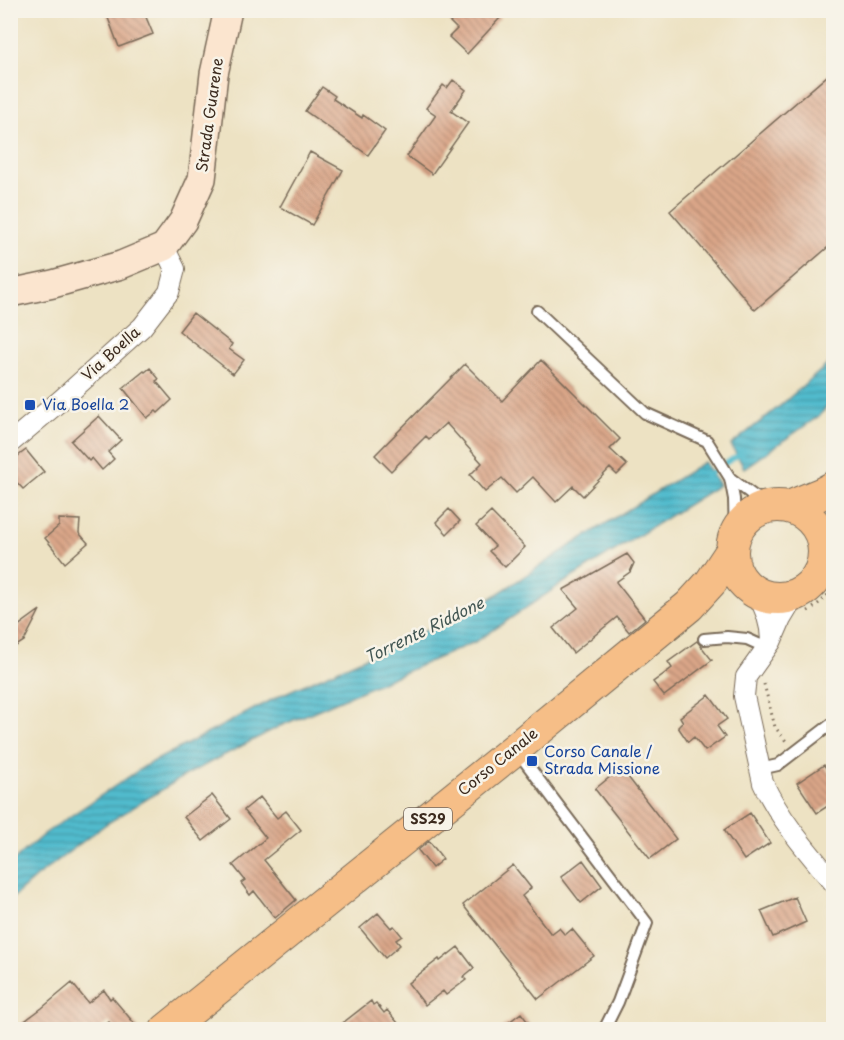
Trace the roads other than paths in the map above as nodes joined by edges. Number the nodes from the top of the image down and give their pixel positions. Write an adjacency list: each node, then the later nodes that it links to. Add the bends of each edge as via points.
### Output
1 (228, 10): 2 (main road, Strada Guarene, via 214,74 202,178 183,221)
2 (164, 247): 3 (main road, via 121,265); 5 (street, Via Boella, via 175,269 170,292 142,327)
3 (10, 293)
4 (537, 311): 6 (lane, via 645,412 706,441)
5 (10, 443)
6 (730, 478): 9 (lane, via 754,496); 10 (lane, via 734,499)
7 (834, 487): 9 (main road, Corso Canale)
8 (834, 498): 11 (main road, via 824,513)
9 (783, 506): 10 (main road, Corso Canale, via 751,514 741,523); 11 (main road, via 812,521)
10 (733, 543): 12 (main road, via 733,565); 13 (main road, Corso Canale / SS29, via 711,582)
11 (820, 570): 12 (main road, Corso Canale, via 783,598); 15 (street, via 781,619)
12 (752, 590): 13 (main road, Corso Canale / SS29, via 724,591); 15 (street, via 767,613)
13 (689, 606): 17 (main road, Corso Canale / SS29)
14 (704, 639): 15 (lane, via 727,637)
15 (769, 645): 18 (street, via 746,677 744,696)
16 (834, 722): 18 (lane, via 778,765)
17 (515, 749): 20 (main road, Corso Canale / SS29); 21 (lane, via 647,923 618,1002)
18 (760, 769): 19 (street, via 769,795 805,849)
19 (834, 883)
20 (166, 1029)
21 (602, 1029)

